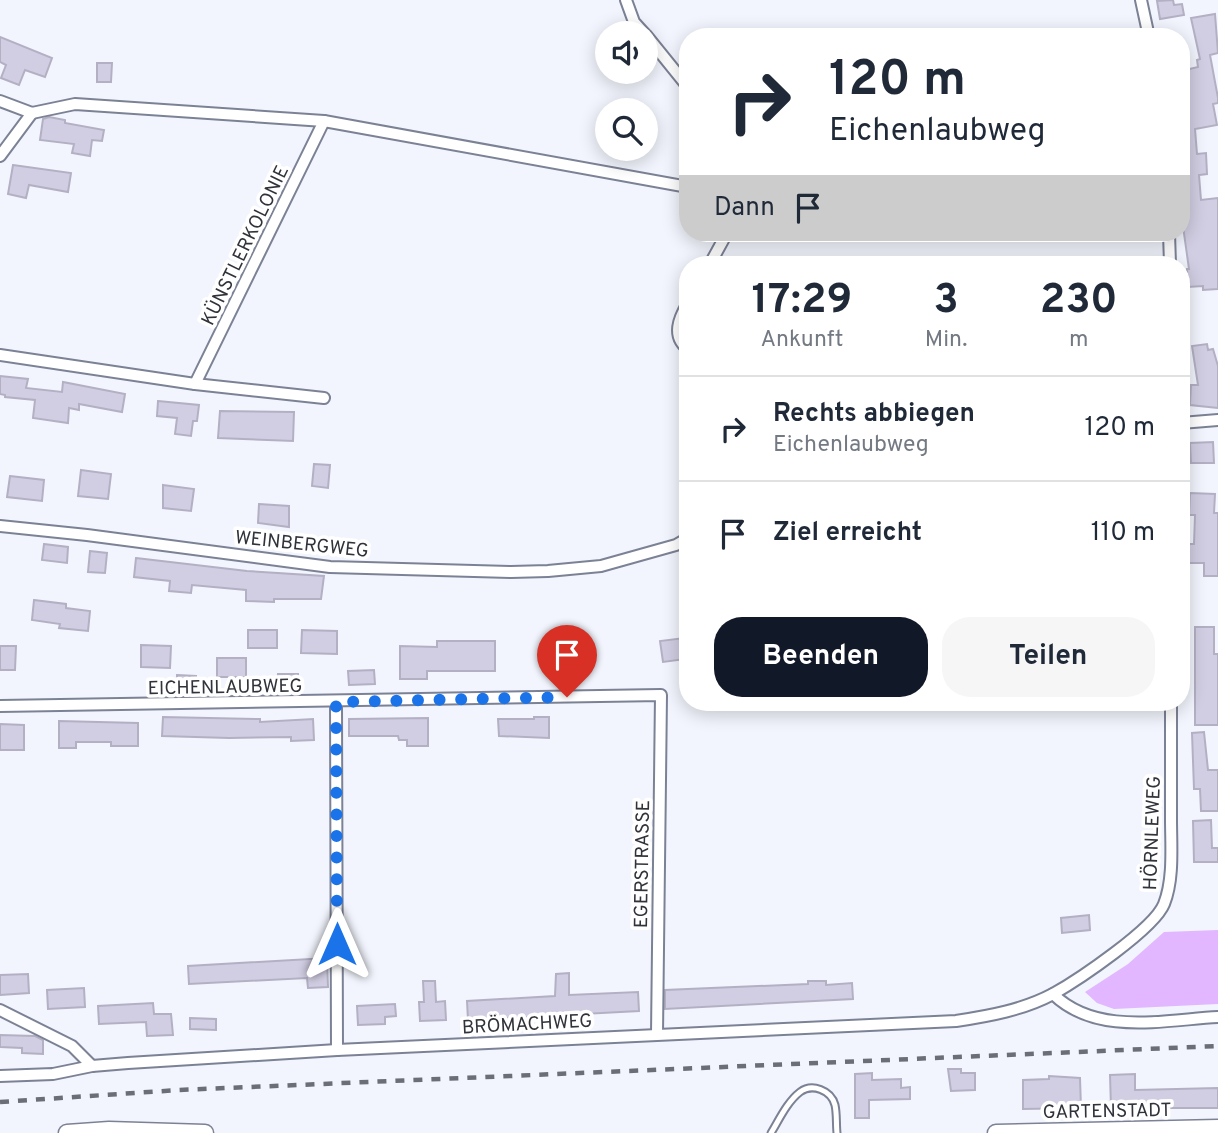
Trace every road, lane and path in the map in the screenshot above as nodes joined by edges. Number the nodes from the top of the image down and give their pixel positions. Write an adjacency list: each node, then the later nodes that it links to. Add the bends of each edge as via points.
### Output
1 (626, 0): 3 (street)
2 (1141, 0): 4 (street)
3 (634, 21)
4 (1147, 28)
5 (658, 50): 6 (street)
6 (679, 76)
7 (0, 101): 8 (street)
8 (32, 113): 9 (street, via 75,104); 10 (street)
9 (324, 121): 11 (street); 13 (street, KÜNSTLERKOLONIE)
10 (0, 156)
11 (679, 185)
12 (0, 355): 13 (street)
13 (195, 384): 14 (street)
14 (324, 398)
15 (1218, 420): 16 (street)
16 (1190, 422)
17 (0, 526): 18 (street, WEINBERGWEG, via 330,567 548,571 601,566)
18 (679, 543)
19 (661, 695): 20 (street, EICHENLAUBWEG); 26 (street, EGERSTRASSE)
20 (336, 702): 21 (street, EICHENLAUBWEG); 27 (street)
21 (0, 706)
22 (1171, 711): 23 (street, HÖRNLEWEG, via 1171,866 1166,901 1159,915 1129,942)
23 (1053, 994): 25 (street, via 1073,1010 1098,1020); 26 (street, BRÖMACHWEG, via 999,1014 956,1021)
24 (0, 1010): 28 (street, via 72,1046)
25 (1218, 1017)
26 (657, 1034): 27 (street, BRÖMACHWEG)
27 (337, 1050): 28 (street, BRÖMACHWEG)
28 (92, 1066): 29 (street, BRÖMACHWEG, via 53,1074)
29 (0, 1076)
30 (1218, 1128): 35 (street, GARTENSTADT)
31 (66, 1133): 32 (street)
32 (205, 1133)
33 (771, 1133): 34 (lane, via 793,1099 815,1088 834,1101)
34 (836, 1133)
35 (996, 1133)

